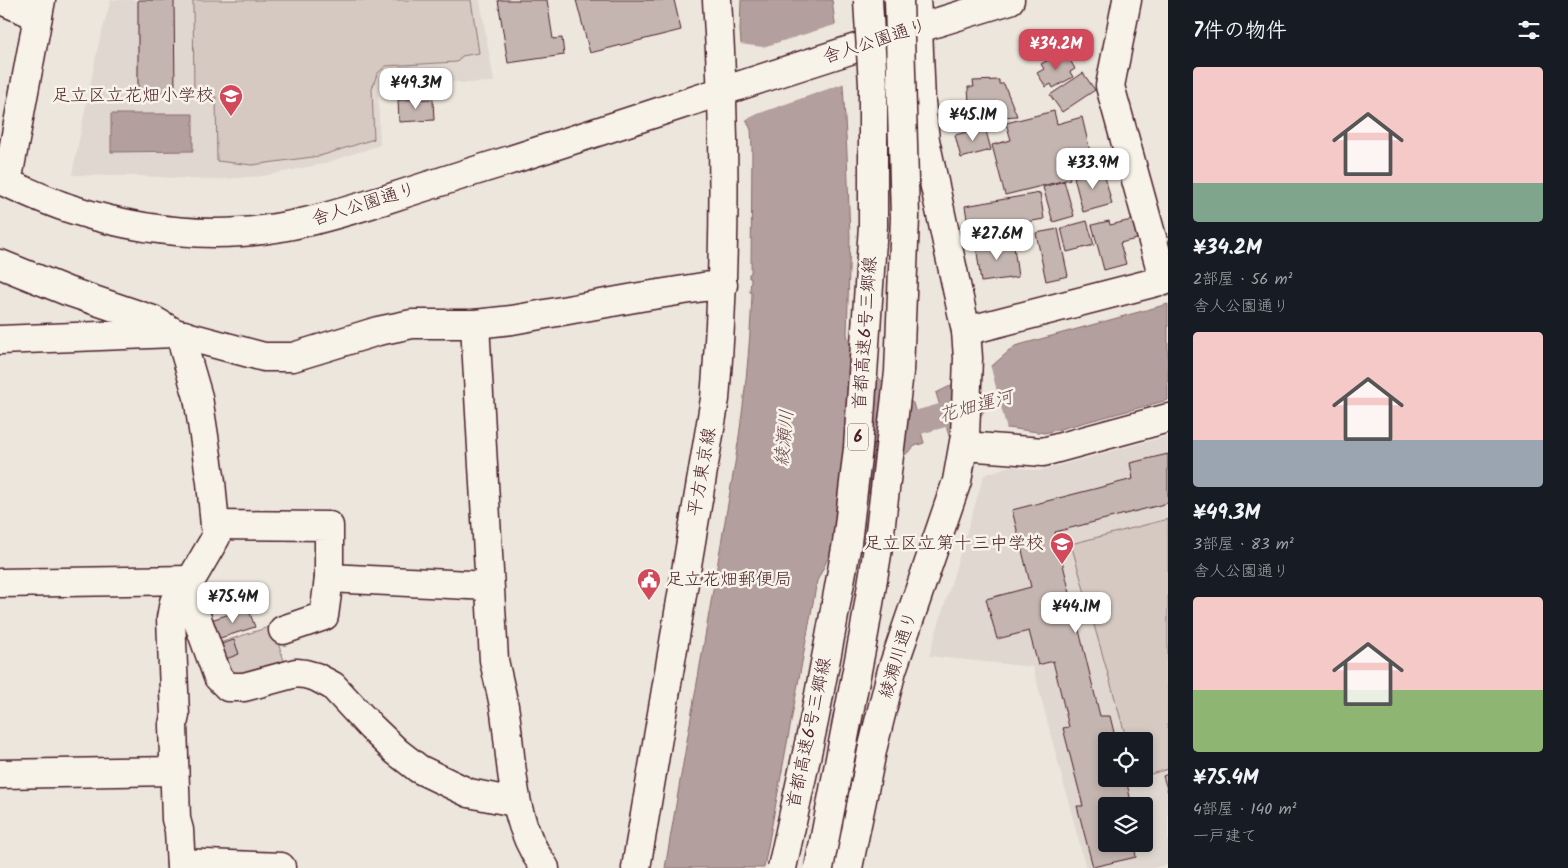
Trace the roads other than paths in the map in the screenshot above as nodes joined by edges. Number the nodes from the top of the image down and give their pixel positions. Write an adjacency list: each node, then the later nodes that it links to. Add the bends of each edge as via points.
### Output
1 (0, 0): 8 (main road)
2 (717, 0): 10 (main road, 平方東京線)
3 (868, 0): 34 (main road, 首都高速6号三郷線 / 6, bridge, via 873,85 873,226 858,448 836,606)
4 (899, 0): 35 (main road, 首都高速6号三郷線 / 6, bridge, via 905,217 899,372 877,557)
5 (916, 0): 9 (main road)
6 (1010, 0): 9 (main road, 舎人公園通り)
7 (1127, 0): 13 (main road, via 1110,86)
8 (40, 8): 11 (main road)
9 (918, 28): 10 (main road, 舎人公園通り); 16 (main road, 綾瀬川通り, via 925,140)
10 (732, 89): 11 (main road, 舎人公園通り, via 347,211 269,230 218,233 146,228 68,208); 14 (main road, 平方東京線)
11 (4, 182)
12 (0, 264): 17 (main road, via 153,320)
13 (1166, 280): 16 (main road)
14 (723, 286): 15 (main road); 33 (main road, 平方東京線, via 715,399)
15 (475, 324): 17 (main road, via 412,324 378,330 293,357 264,357); 25 (main road)
16 (966, 330): 20 (main road, 綾瀬川通り, via 968,358)
17 (180, 334): 18 (main road); 21 (main road, via 198,396)
18 (0, 340)
19 (1168, 418): 20 (main road, via 1043,452)
20 (964, 441): 36 (main road, 綾瀬川通り, via 958,480 892,670)
21 (216, 525): 22 (main road, via 328,526); 24 (main road, via 216,537)
22 (330, 578): 25 (main road); 26 (main road, via 324,616)
23 (0, 583): 24 (main road)
24 (187, 586): 27 (main road, via 174,602 170,618); 29 (main road, via 218,678 228,687 244,687 296,673 316,678 332,686 397,752 419,769 469,793)
25 (489, 586): 29 (main road, via 494,660 504,706)
26 (283, 630)
27 (174, 771): 28 (main road); 30 (main road)
28 (0, 774)
29 (515, 802): 32 (main road, via 528,839)
30 (181, 866): 31 (main road)
31 (280, 867)
32 (545, 868)
33 (636, 868)
34 (782, 868)
35 (819, 868)
36 (848, 868)

